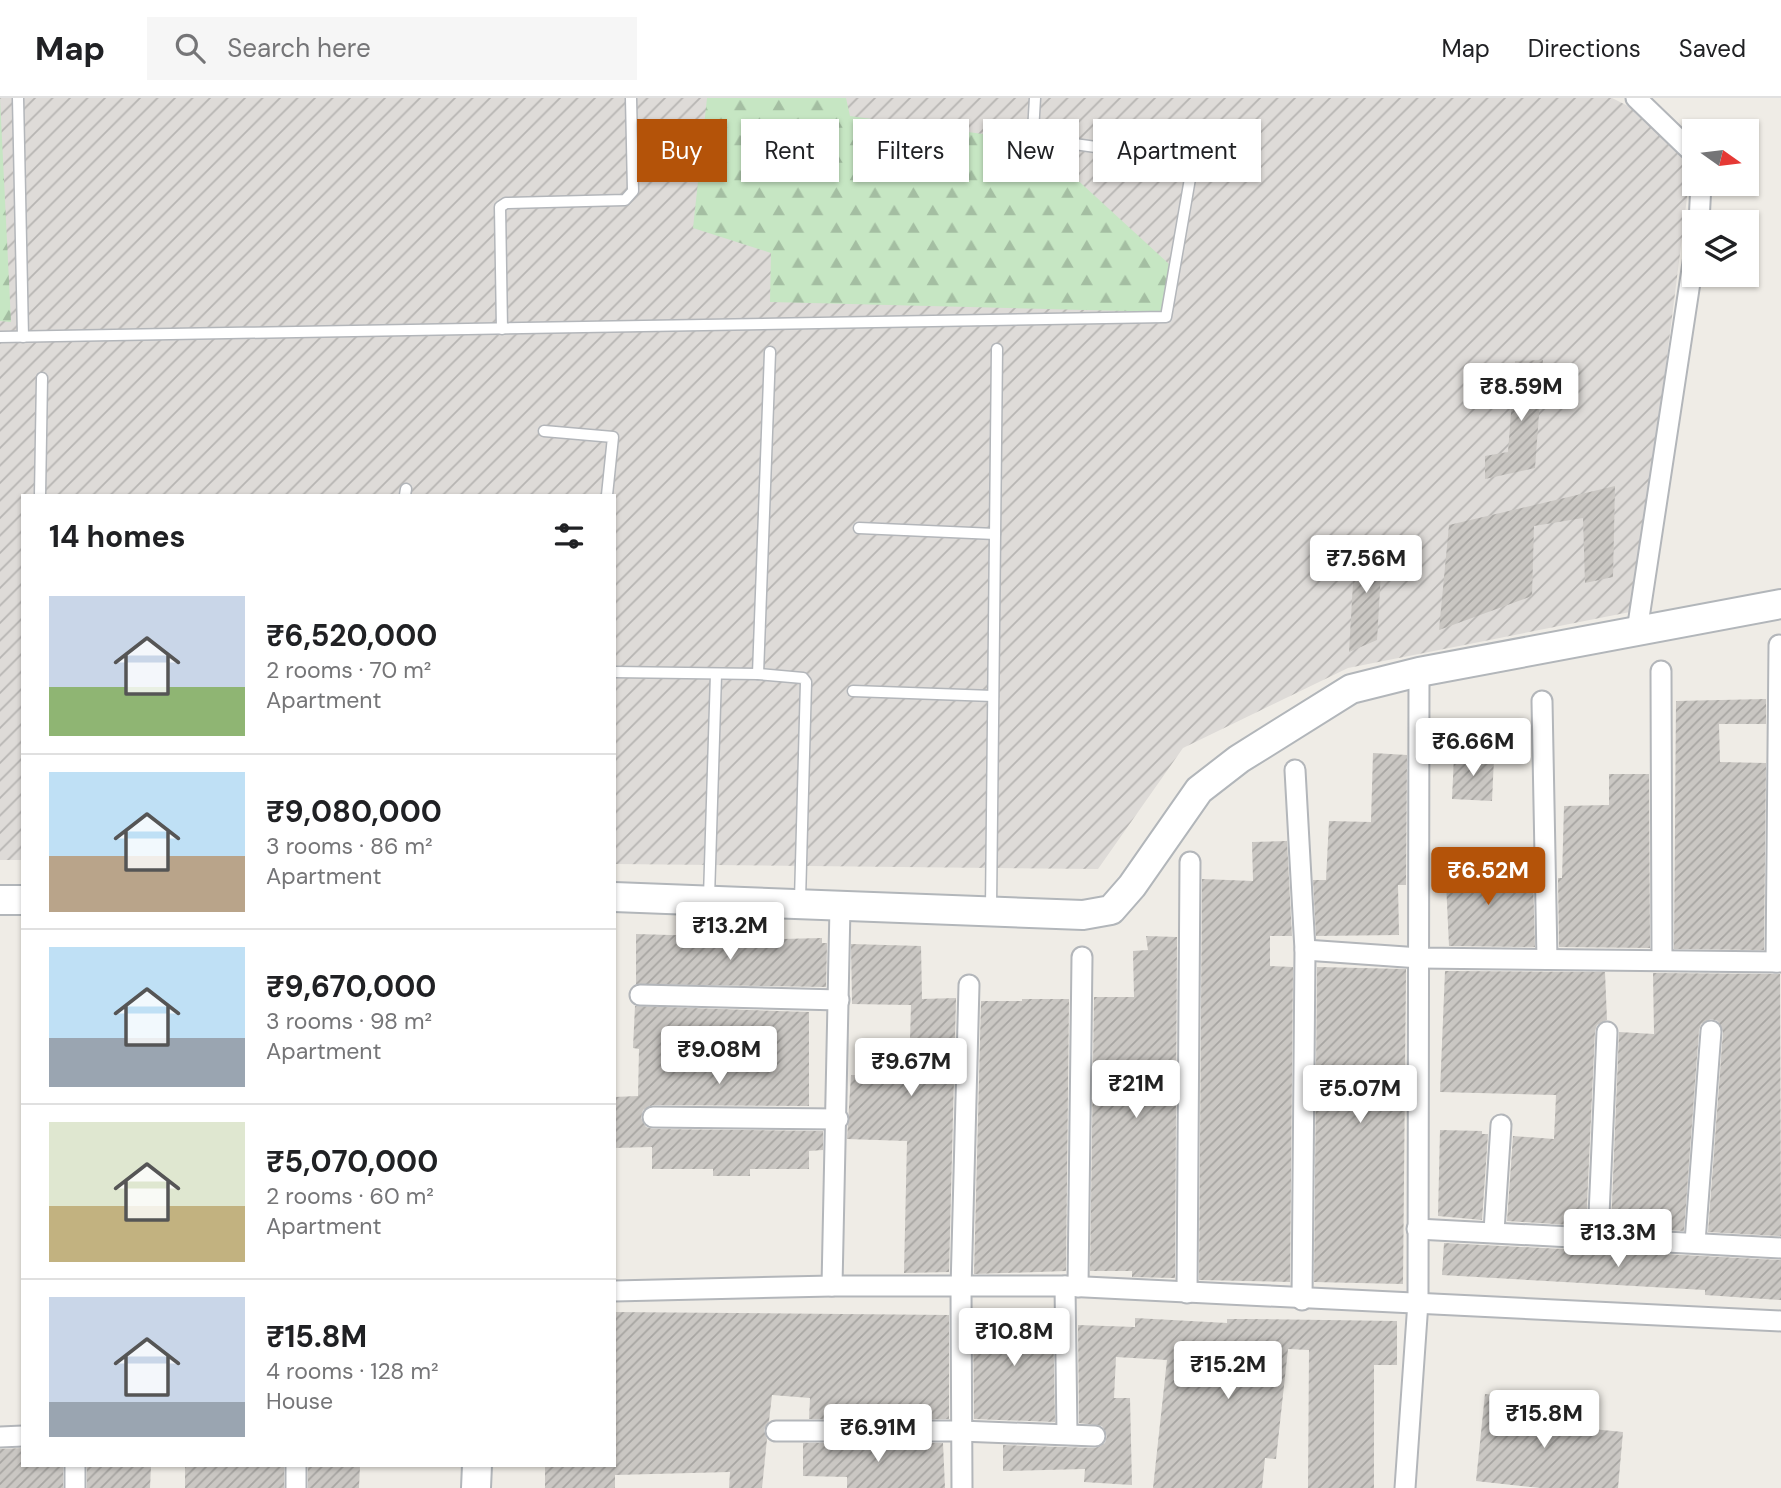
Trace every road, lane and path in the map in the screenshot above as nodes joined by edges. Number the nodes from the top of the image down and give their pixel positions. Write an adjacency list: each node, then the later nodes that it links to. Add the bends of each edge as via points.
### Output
1 (18, 98): 9 (lane)
2 (631, 98): 7 (lane, via 630,197 506,203 500,207)
3 (1035, 98): 7 (lane, via 1033,132 1039,139 1188,160 1192,167 1166,317)
4 (1645, 102): 5 (street)
5 (1682, 141)
6 (1689, 287): 19 (street)
7 (502, 329): 9 (lane)
8 (0, 337): 9 (lane)
9 (23, 337)
10 (997, 349): 17 (lane)
11 (770, 352): 25 (lane)
12 (42, 379): 14 (lane)
13 (544, 431): 15 (lane, via 613,438)
14 (40, 494)
15 (607, 494)
16 (859, 528): 17 (lane)
17 (995, 534): 27 (lane)
18 (1781, 604): 19 (street)
19 (1637, 631): 23 (street)
20 (1779, 645): 43 (street)
21 (1661, 671): 42 (street)
22 (616, 672): 24 (lane)
23 (1419, 672): 37 (street, via 1351,689 1199,790 1111,910 1083,915); 40 (street)
24 (716, 674): 25 (lane); 34 (lane)
25 (758, 674): 35 (lane, via 799,676 806,682)
26 (853, 691): 27 (lane)
27 (993, 696): 37 (lane)
28 (1542, 701): 41 (street)
29 (1295, 770): 38 (street)
30 (1190, 862): 61 (street)
31 (616, 897): 34 (street)
32 (0, 900): 33 (street)
33 (21, 900)
34 (709, 900): 35 (street)
35 (800, 904): 36 (street)
36 (840, 907): 37 (street); 46 (street)
37 (991, 912)
38 (1305, 950): 40 (street); 62 (street)
39 (1082, 957): 58 (street)
40 (1420, 957): 41 (street); 52 (street)
41 (1547, 959): 42 (street)
42 (1662, 960): 43 (street)
43 (1778, 962)
44 (969, 985): 59 (street)
45 (640, 995): 46 (street)
46 (839, 1000): 50 (street)
47 (1711, 1031): 55 (street)
48 (1607, 1032): 54 (street)
49 (653, 1117): 50 (street)
50 (838, 1119): 57 (street)
51 (1500, 1125): 53 (street)
52 (1417, 1229): 53 (street); 63 (street)
53 (1494, 1231): 54 (street)
54 (1598, 1238): 55 (street)
55 (1695, 1242): 56 (street)
56 (1781, 1248)
57 (832, 1286): 59 (street); 60 (street)
58 (1072, 1287): 59 (street); 61 (street); 67 (street)
59 (961, 1289): 66 (street)
60 (616, 1291)
61 (1186, 1293): 62 (street)
62 (1302, 1300): 63 (street)
63 (1418, 1302): 64 (street); 78 (street)
64 (1781, 1321)
65 (776, 1431): 66 (street)
66 (960, 1431): 67 (street); 77 (street)
67 (1067, 1434): 69 (street)
68 (21, 1436): 70 (street)
69 (1095, 1436)
70 (0, 1437)
71 (75, 1467): 74 (street)
72 (296, 1467): 75 (street)
73 (477, 1467): 76 (street)
74 (75, 1488)
75 (296, 1488)
76 (476, 1488)
77 (962, 1488)
78 (1405, 1488)

